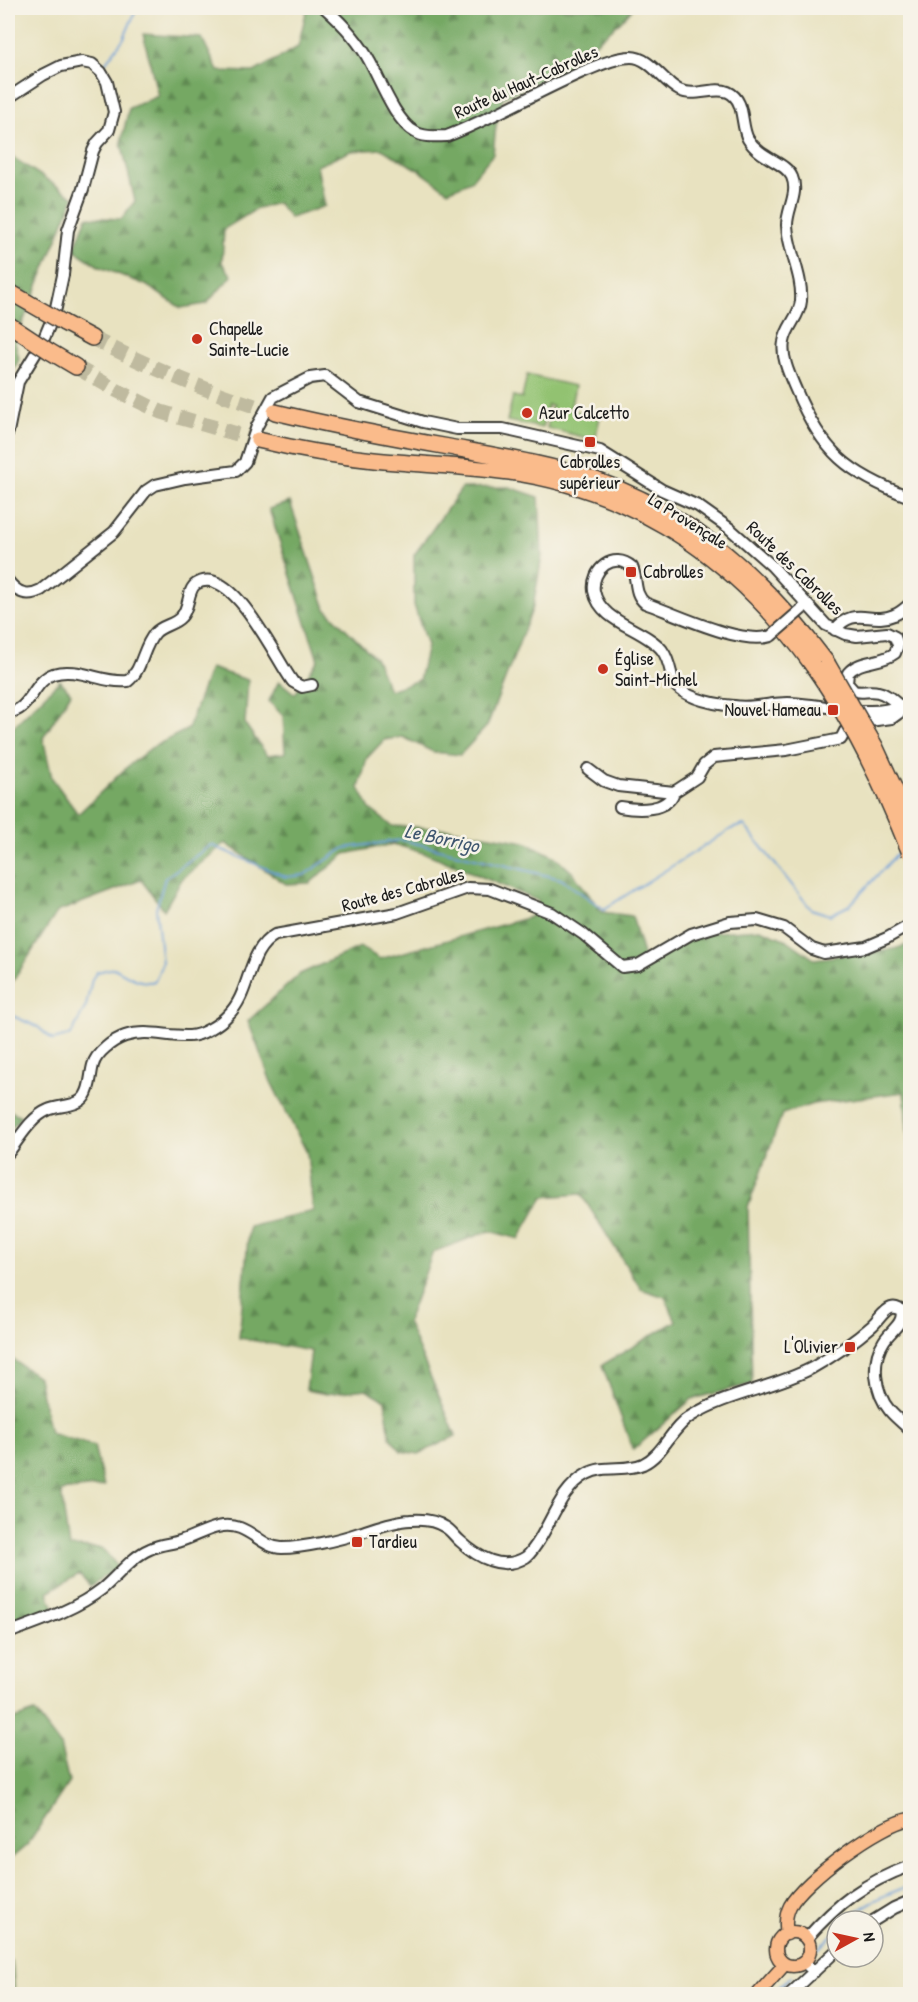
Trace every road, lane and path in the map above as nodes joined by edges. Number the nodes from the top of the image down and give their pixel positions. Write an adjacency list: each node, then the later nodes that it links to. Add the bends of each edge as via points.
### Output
1 (325, 8): 10 (street, Route du Haut-Cabrolles, via 356,40 404,122 415,132 447,136 560,81 631,57 640,59 679,90 728,92 737,98 743,131 750,142 758,153 789,171 795,186 787,222 801,303 784,341 783,353 797,393 811,424 833,454 863,476)
2 (8, 98): 8 (street, via 61,66 82,62 101,72 114,112 109,130 93,151 68,230 55,312 18,382)
3 (8, 291): 5 (highway, bridge)
4 (8, 324): 6 (highway, bridge)
5 (92, 338)
6 (76, 367)
7 (276, 412): 15 (highway, La Provençale, via 537,464 595,480 643,500 693,529 744,568 786,611)
8 (8, 432)
9 (258, 440): 15 (highway, La Provençale, via 350,458 525,475 574,486 621,503 681,535 727,569)
10 (910, 497)
11 (8, 581): 13 (street, Route des Cabrolles, via 19,592 34,594 114,532 146,491 185,478 236,471 245,462 257,426 273,397 295,384 321,376 333,380 359,402 423,422 457,429 509,430 600,451 721,521 760,554)
12 (910, 604): 14 (street, via 882,618 846,619)
13 (804, 607): 14 (street, Route des Cabrolles); 17 (street, bridge, via 771,636 760,639 737,636 645,603 638,594 632,567 620,560 601,568 595,580 594,591 601,607 660,648 669,662 674,684 693,697 735,707 788,703 875,711)
14 (835, 630): 17 (street, Route des Cabrolles, via 857,636 887,633 895,637 897,649 892,656 854,667 846,679 854,691 884,694)
15 (820, 665): 22 (highway, La Provençale, bridge, via 875,746); 23 (highway, La Provençale, bridge)
16 (312, 685): 18 (street, via 302,687 293,682 242,602 215,582 206,581 193,587 184,615 156,631 128,681 59,672 43,680 19,710)
17 (904, 709): 20 (street, via 892,718 845,730 841,739 808,747 714,757 697,777)
18 (8, 712)
19 (588, 769): 20 (street, via 618,786)
20 (674, 792): 21 (street, via 663,804 649,809)
21 (620, 807)
22 (910, 822)
23 (910, 853)
24 (910, 925): 25 (street, Route des Cabrolles, via 866,947 824,953 784,928 757,920 730,922 691,934 638,965 622,966 552,913 490,889 468,888 385,915 275,935 258,951 243,995 229,1015 190,1037 152,1032 125,1036 109,1045 95,1059 85,1097 38,1116)
25 (8, 1152)
26 (910, 1430): 27 (street, via 889,1410 878,1386 875,1367 878,1352 903,1315 894,1307 817,1365 691,1416 643,1463 587,1473 557,1506 545,1533 528,1556 519,1560 492,1562 432,1521 398,1522 333,1540 283,1548 242,1528 218,1526 140,1554 84,1600)
27 (8, 1633)
28 (910, 1819): 32 (main road, via 885,1829 812,1879 787,1913)
29 (910, 1866): 33 (street, via 885,1875 846,1899)
30 (910, 1902): 31 (street)
31 (885, 1914)
32 (787, 1934): 33 (main road, via 797,1933); 36 (main road, via 777,1946 779,1958)
33 (806, 1939): 35 (main road, via 809,1953)
34 (825, 1961): 37 (street)
35 (804, 1962): 36 (main road, via 795,1966); 37 (street)
36 (785, 1964): 38 (main road)
37 (814, 1972): 39 (street)
38 (758, 1995)
39 (789, 1995)

